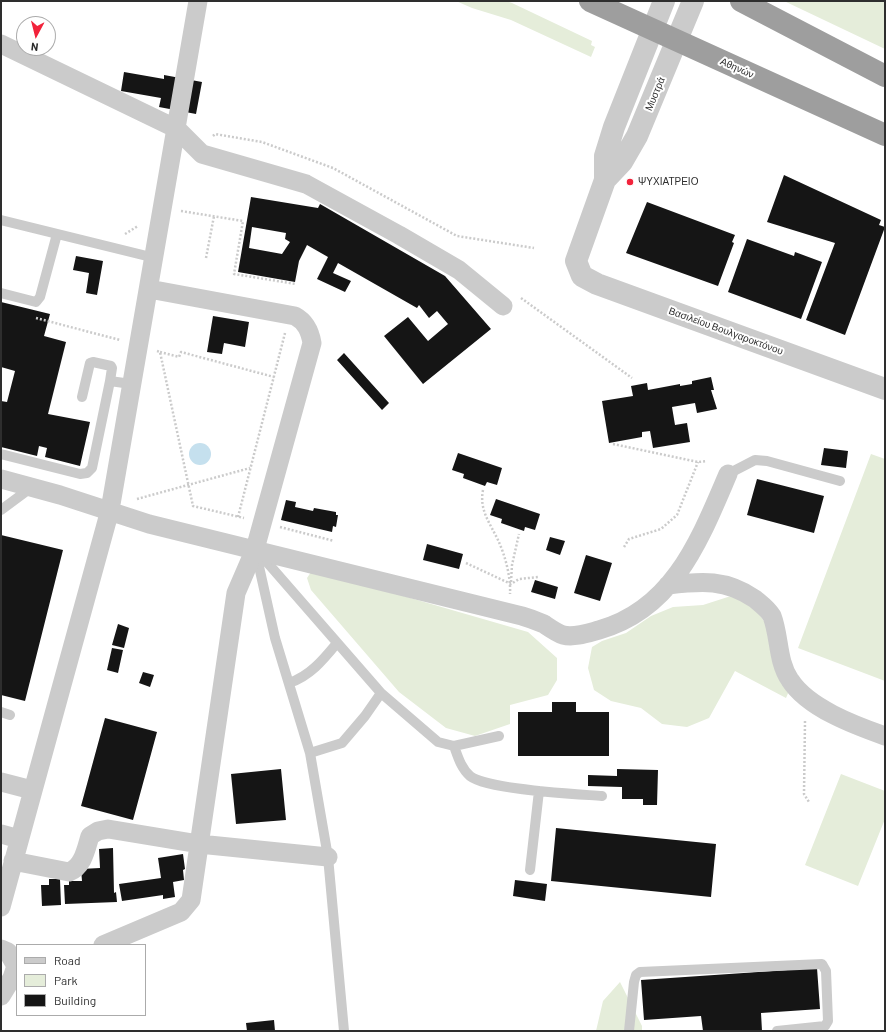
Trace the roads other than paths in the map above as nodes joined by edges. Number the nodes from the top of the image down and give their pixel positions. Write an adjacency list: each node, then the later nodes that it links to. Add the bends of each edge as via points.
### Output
1 (198, 1): 10 (street)
2 (590, 1): 6 (highway, Αθηνών)
3 (664, 1): 6 (street, Μυστρά)
4 (693, 1): 7 (street, Μυστρά)
5 (741, 1): 9 (highway)
6 (652, 30): 7 (highway, Αθηνών); 12 (street, Μυστρά, via 614,127 605,156)
7 (676, 41): 11 (highway, Αθηνών); 12 (street, Μυστρά, via 636,136 622,162)
8 (1, 44): 10 (street)
9 (885, 76)
10 (177, 129): 15 (street); 19 (street, via 202,154 306,184 459,270)
11 (885, 135)
12 (605, 180): 16 (street, Μυστρά)
13 (1, 220): 14 (lane)
14 (57, 234): 15 (lane); 18 (lane, via 40,297 36,302)
15 (155, 258): 17 (street)
16 (576, 261): 22 (street, Βασιλείου Βουλγαροκτόνου, via 582,276 597,284)
17 (149, 289): 21 (street); 31 (street, via 299,318 311,334 312,343)
18 (1, 293)
19 (503, 306)
20 (110, 381): 21 (lane); 23 (lane, via 111,366 93,362 90,364); 24 (lane, via 92,468 87,473 80,474)
21 (131, 384): 29 (street)
22 (885, 389)
23 (82, 397)
24 (1, 454)
25 (728, 474): 27 (lane, via 755,460); 32 (street, via 697,544)
26 (1, 479): 28 (street)
27 (840, 481)
28 (32, 487): 29 (street); 30 (lane)
29 (111, 508): 31 (street, via 150,524); 41 (street)
30 (1, 510)
31 (255, 549): 32 (street, via 507,612 542,623 563,635 581,635 619,623 640,611); 33 (lane); 34 (lane, via 275,638); 45 (street, via 236,594)
32 (668, 585): 37 (street, via 699,581 726,584 744,592 772,615 783,668 790,681 805,697 825,710)
33 (338, 643): 34 (lane, via 317,667 301,679); 35 (lane)
34 (289, 683): 39 (lane)
35 (381, 693): 38 (lane, via 438,742); 39 (lane, via 342,743)
36 (499, 736): 38 (lane)
37 (885, 736)
38 (454, 746): 42 (lane, via 464,769 472,777 493,784)
39 (310, 753): 46 (lane)
40 (1, 782): 41 (street)
41 (32, 790): 44 (street)
42 (539, 791): 43 (lane); 48 (lane)
43 (602, 796)
44 (10, 836): 47 (street)
45 (199, 844): 46 (street); 47 (street, via 108,830 98,831 90,836 85,855 74,870 69,872); 50 (street, via 191,900 187,907 181,912)
46 (328, 856): 54 (lane)
47 (13, 861): 49 (street)
48 (530, 870)
49 (1, 907)
50 (105, 944)
51 (1, 950): 52 (street, via 8,952)
52 (16, 966): 53 (street)
53 (1, 996)
54 (344, 1031)
55 (629, 1031): 56 (lane, via 634,982 640,972 822,964 826,971 828,1021 825,1026)
56 (777, 1031)

